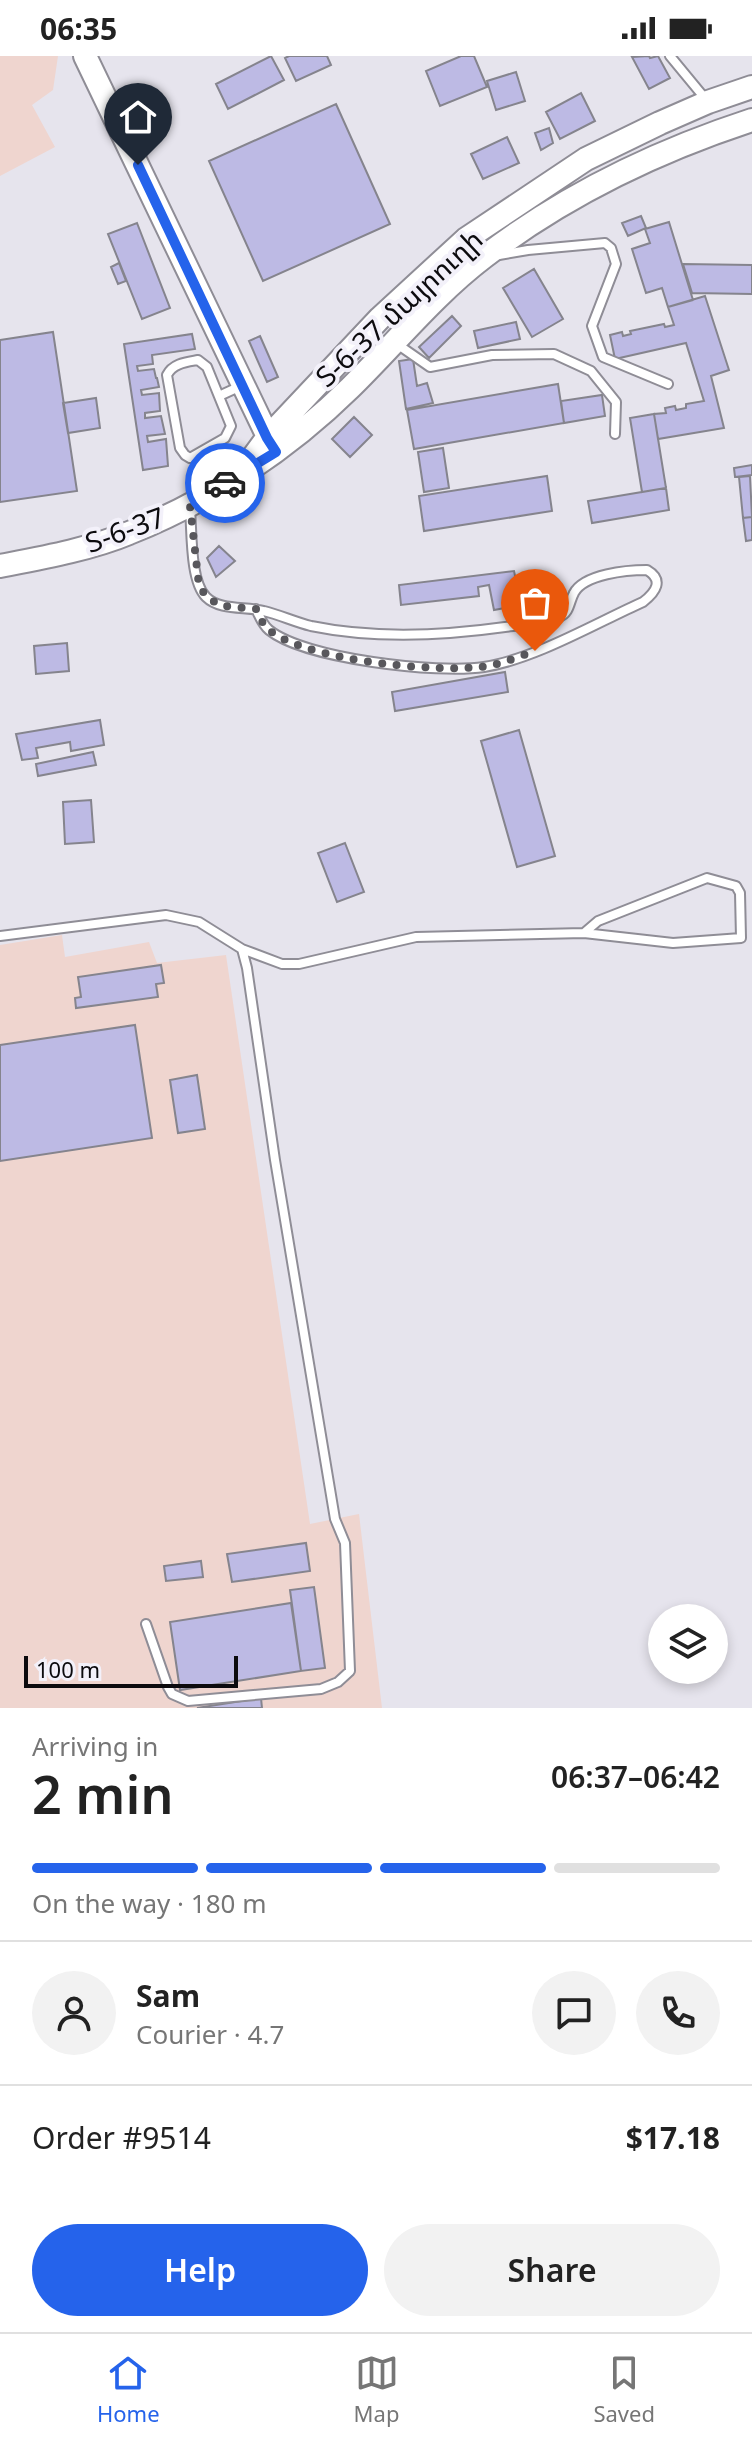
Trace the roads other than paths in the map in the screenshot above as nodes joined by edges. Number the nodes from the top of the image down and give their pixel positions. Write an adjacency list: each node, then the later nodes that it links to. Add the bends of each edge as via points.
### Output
1 (85, 56): 9 (main road)
2 (670, 56): 4 (lane)
3 (752, 87): 4 (main road, Տ-6-37 մայրուղի / Տ-6-37)
4 (708, 102): 6 (main road, Տ-6-37 մայրուղի / Տ-6-37, via 586,159)
5 (752, 120): 7 (main road, Տ-6-37 մայրուղի / Տ-6-37, via 597,184)
6 (466, 239): 7 (main road); 13 (main road, Տ-6-37 մայրուղի / Տ-6-37, via 380,318)
7 (482, 258): 8 (main road, Տ-6-37 մայրուղի / Տ-6-37); 10 (lane, via 605,243 616,264 592,326 603,357)
8 (393, 341): 12 (lane, via 430,367 492,355 554,354 591,371 616,402); 13 (main road, Տ-6-37 մայրուղի / Տ-6-37, via 349,389)
9 (243, 384): 11 (lane); 13 (main road)
10 (668, 384)
11 (219, 396): 11 (lane, via 229,433 190,458 180,448 167,375 177,365 198,360 207,367)
12 (615, 434)
13 (272, 445): 14 (main road, Տ-6-37 մայրուղի / Տ-6-37)
14 (242, 473): 15 (main road, Տ-6-37 / Տ-6-37)
15 (190, 506): 16 (main road, Տ-6-37 / Տ-6-37, via 126,534); 17 (lane, via 199,586 205,596 216,605)
16 (0, 566)
17 (256, 609): 17 (lane, via 308,625 370,635 471,632 561,617 589,579 637,570 647,570 657,579 656,590 643,602 519,657 483,667 420,668 315,652 267,629)
18 (584, 933): 21 (lane, via 673,943); 21 (lane, via 598,921 707,878 736,886 740,893); 22 (lane, via 416,937 299,964 282,964)
19 (752, 934): 21 (lane)
20 (0, 936): 22 (lane, via 166,915 199,922)
21 (741, 938)
22 (242, 949): 23 (lane, via 335,1519 345,1543 350,1671 321,1689 188,1701 168,1687)
23 (146, 1624)

